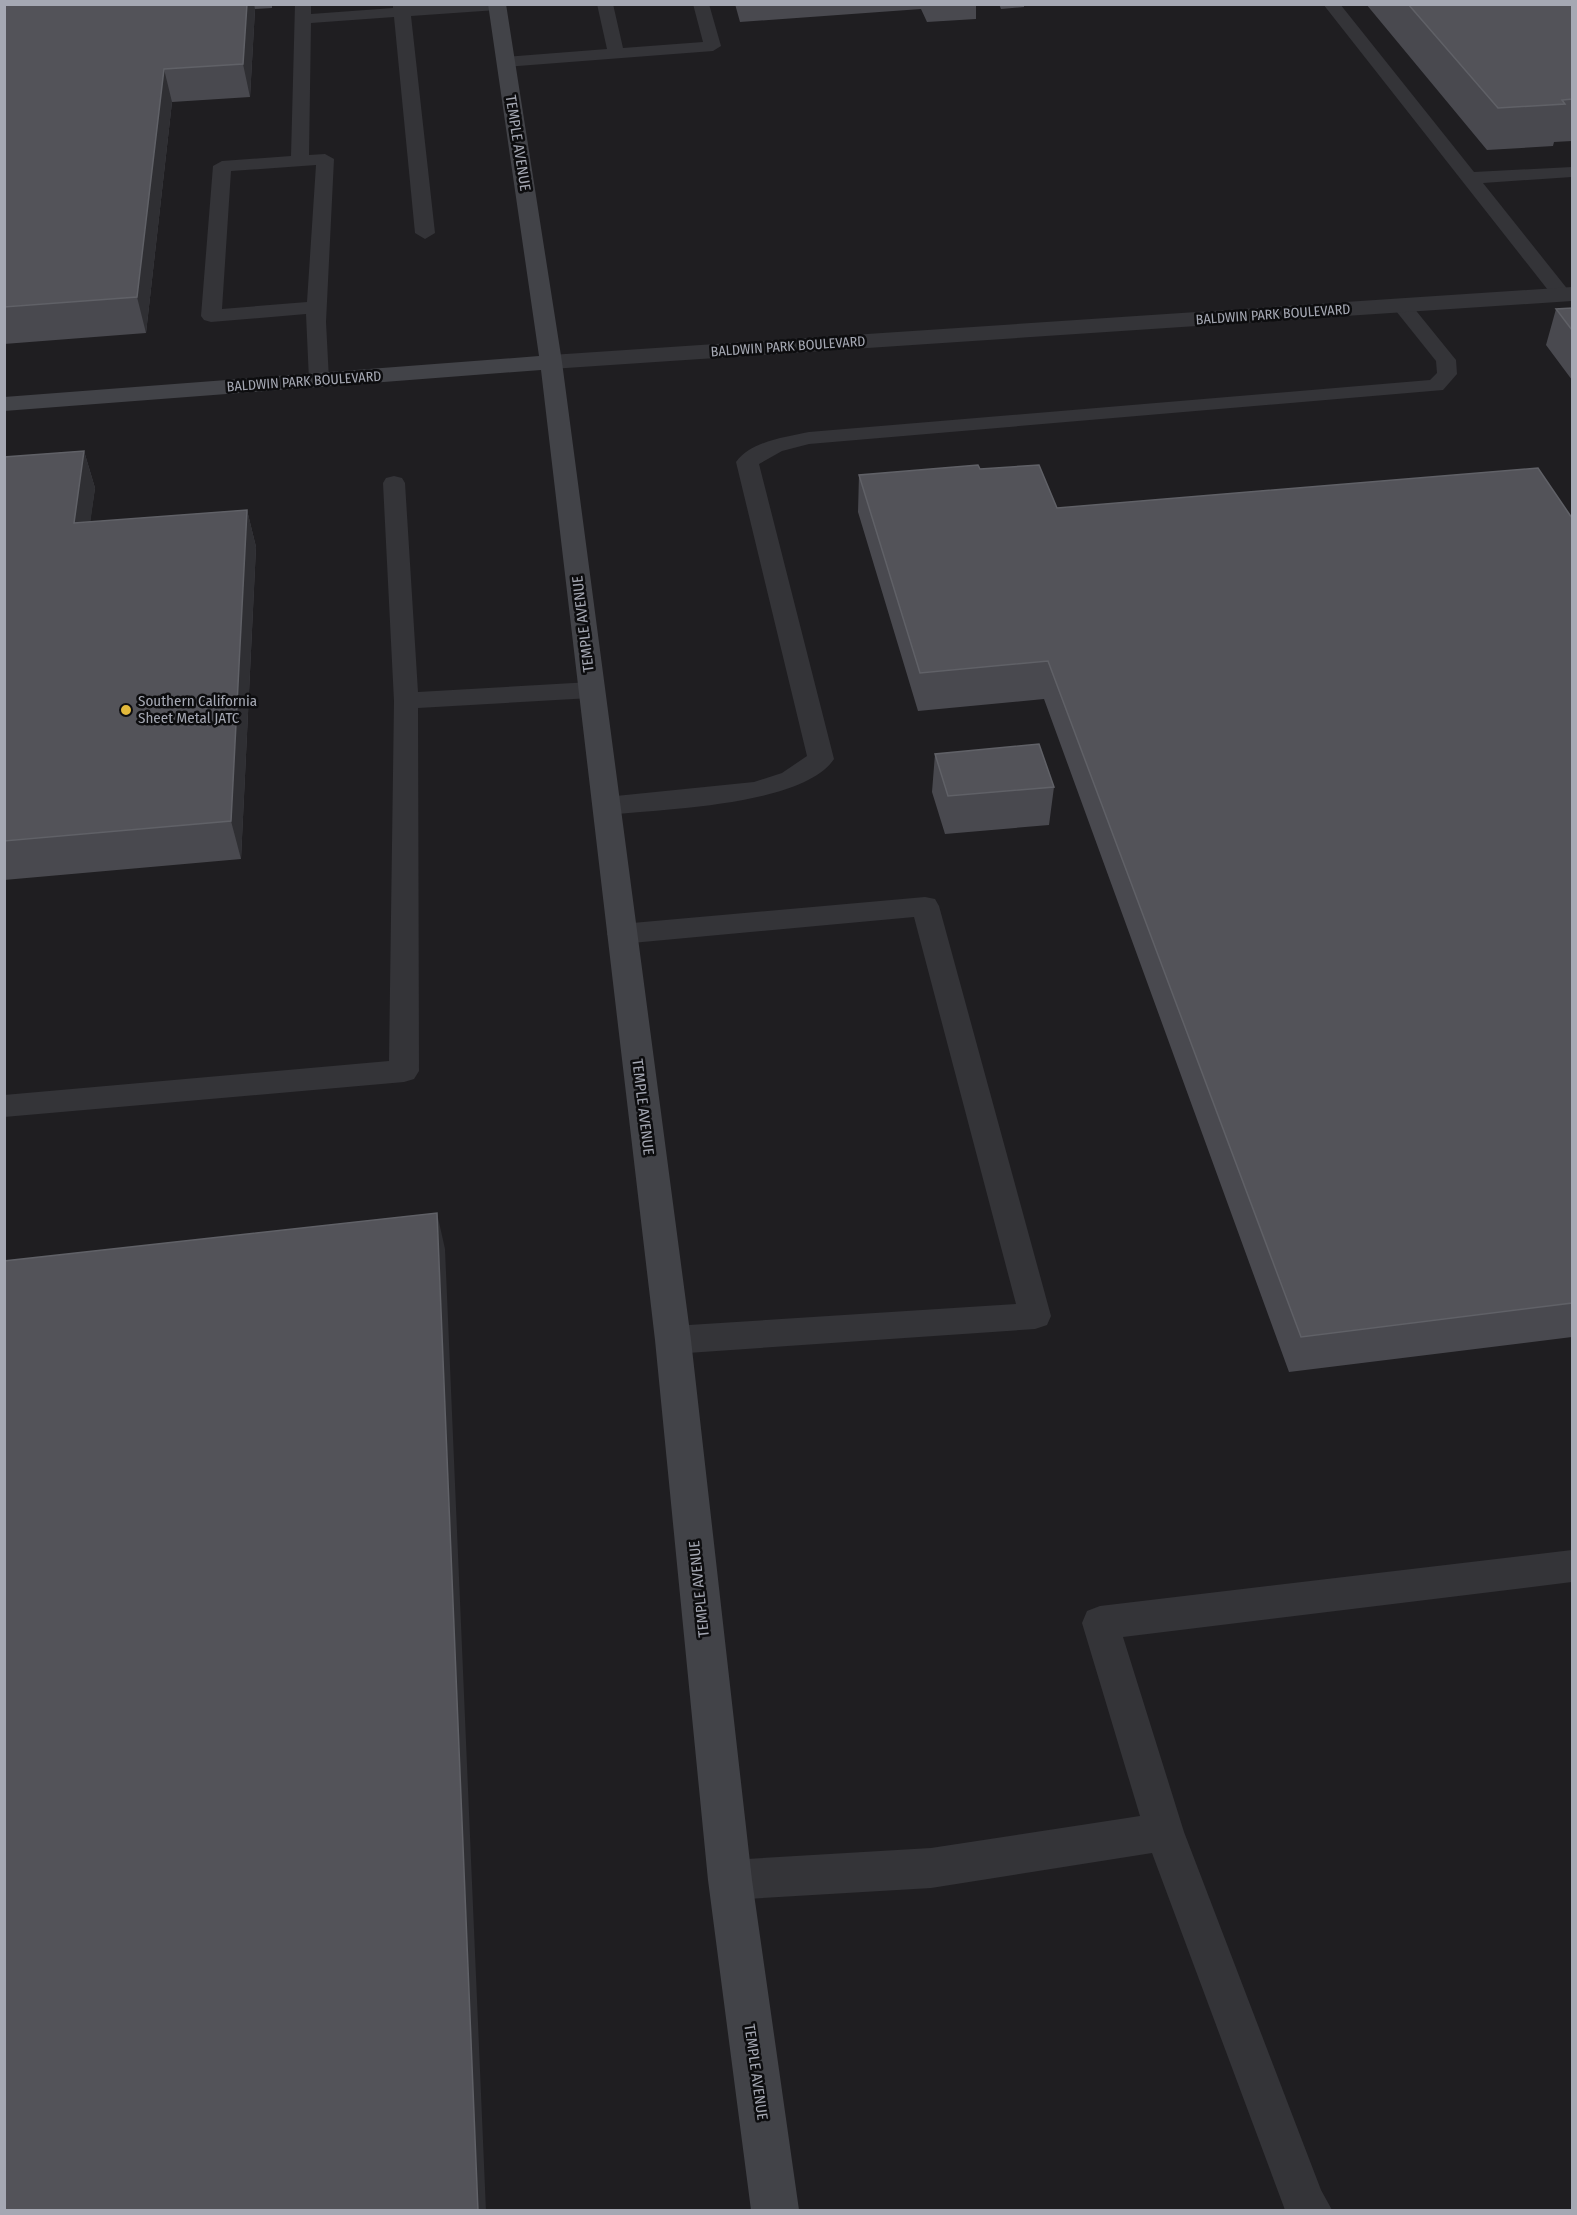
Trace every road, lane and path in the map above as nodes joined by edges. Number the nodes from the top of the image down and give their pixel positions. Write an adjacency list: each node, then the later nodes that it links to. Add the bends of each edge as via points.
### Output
1 (605, 4): 7 (lane)
2 (701, 4): 7 (lane, via 713,46)
3 (1331, 4): 11 (lane)
4 (497, 5): 5 (lane); 8 (main road, TEMPLE AVENUE)
5 (402, 8): 6 (lane); 12 (lane)
6 (303, 12): 9 (lane)
7 (616, 53): 8 (lane)
8 (506, 62): 16 (main road, TEMPLE AVENUE)
9 (300, 160): 15 (lane, via 325,159); 15 (lane, via 222,166 211,316)
10 (1572, 172): 11 (lane)
11 (1470, 178): 13 (lane)
12 (425, 233)
13 (1567, 294): 14 (street, BALDWIN PARK BOULEVARD)
14 (1402, 306): 16 (street, BALDWIN PARK BOULEVARD); 22 (lane, via 1446,360 1447,374 1436,386 809,438 776,446 747,462 821,759 791,779 756,790)
15 (316, 307): 17 (lane)
16 (551, 362): 17 (main road, BALDWIN PARK BOULEVARD); 20 (main road, TEMPLE AVENUE)
17 (319, 380): 18 (main road, BALDWIN PARK BOULEVARD)
18 (4, 404)
19 (394, 483): 21 (lane)
20 (591, 690): 21 (lane); 22 (main road, TEMPLE AVENUE)
21 (406, 701): 24 (lane, via 404,1071)
22 (606, 807): 23 (main road, TEMPLE AVENUE)
23 (621, 934): 25 (main road, TEMPLE AVENUE); 25 (lane, via 925,906 1035,1316)
24 (4, 1106)
25 (673, 1340): 28 (main road, TEMPLE AVENUE)
26 (1572, 1566): 27 (lane, via 1100,1623)
27 (1164, 1832): 28 (lane, via 931,1868); 30 (lane)
28 (730, 1880): 29 (main road, TEMPLE AVENUE)
29 (775, 2211)
30 (1310, 2211)

